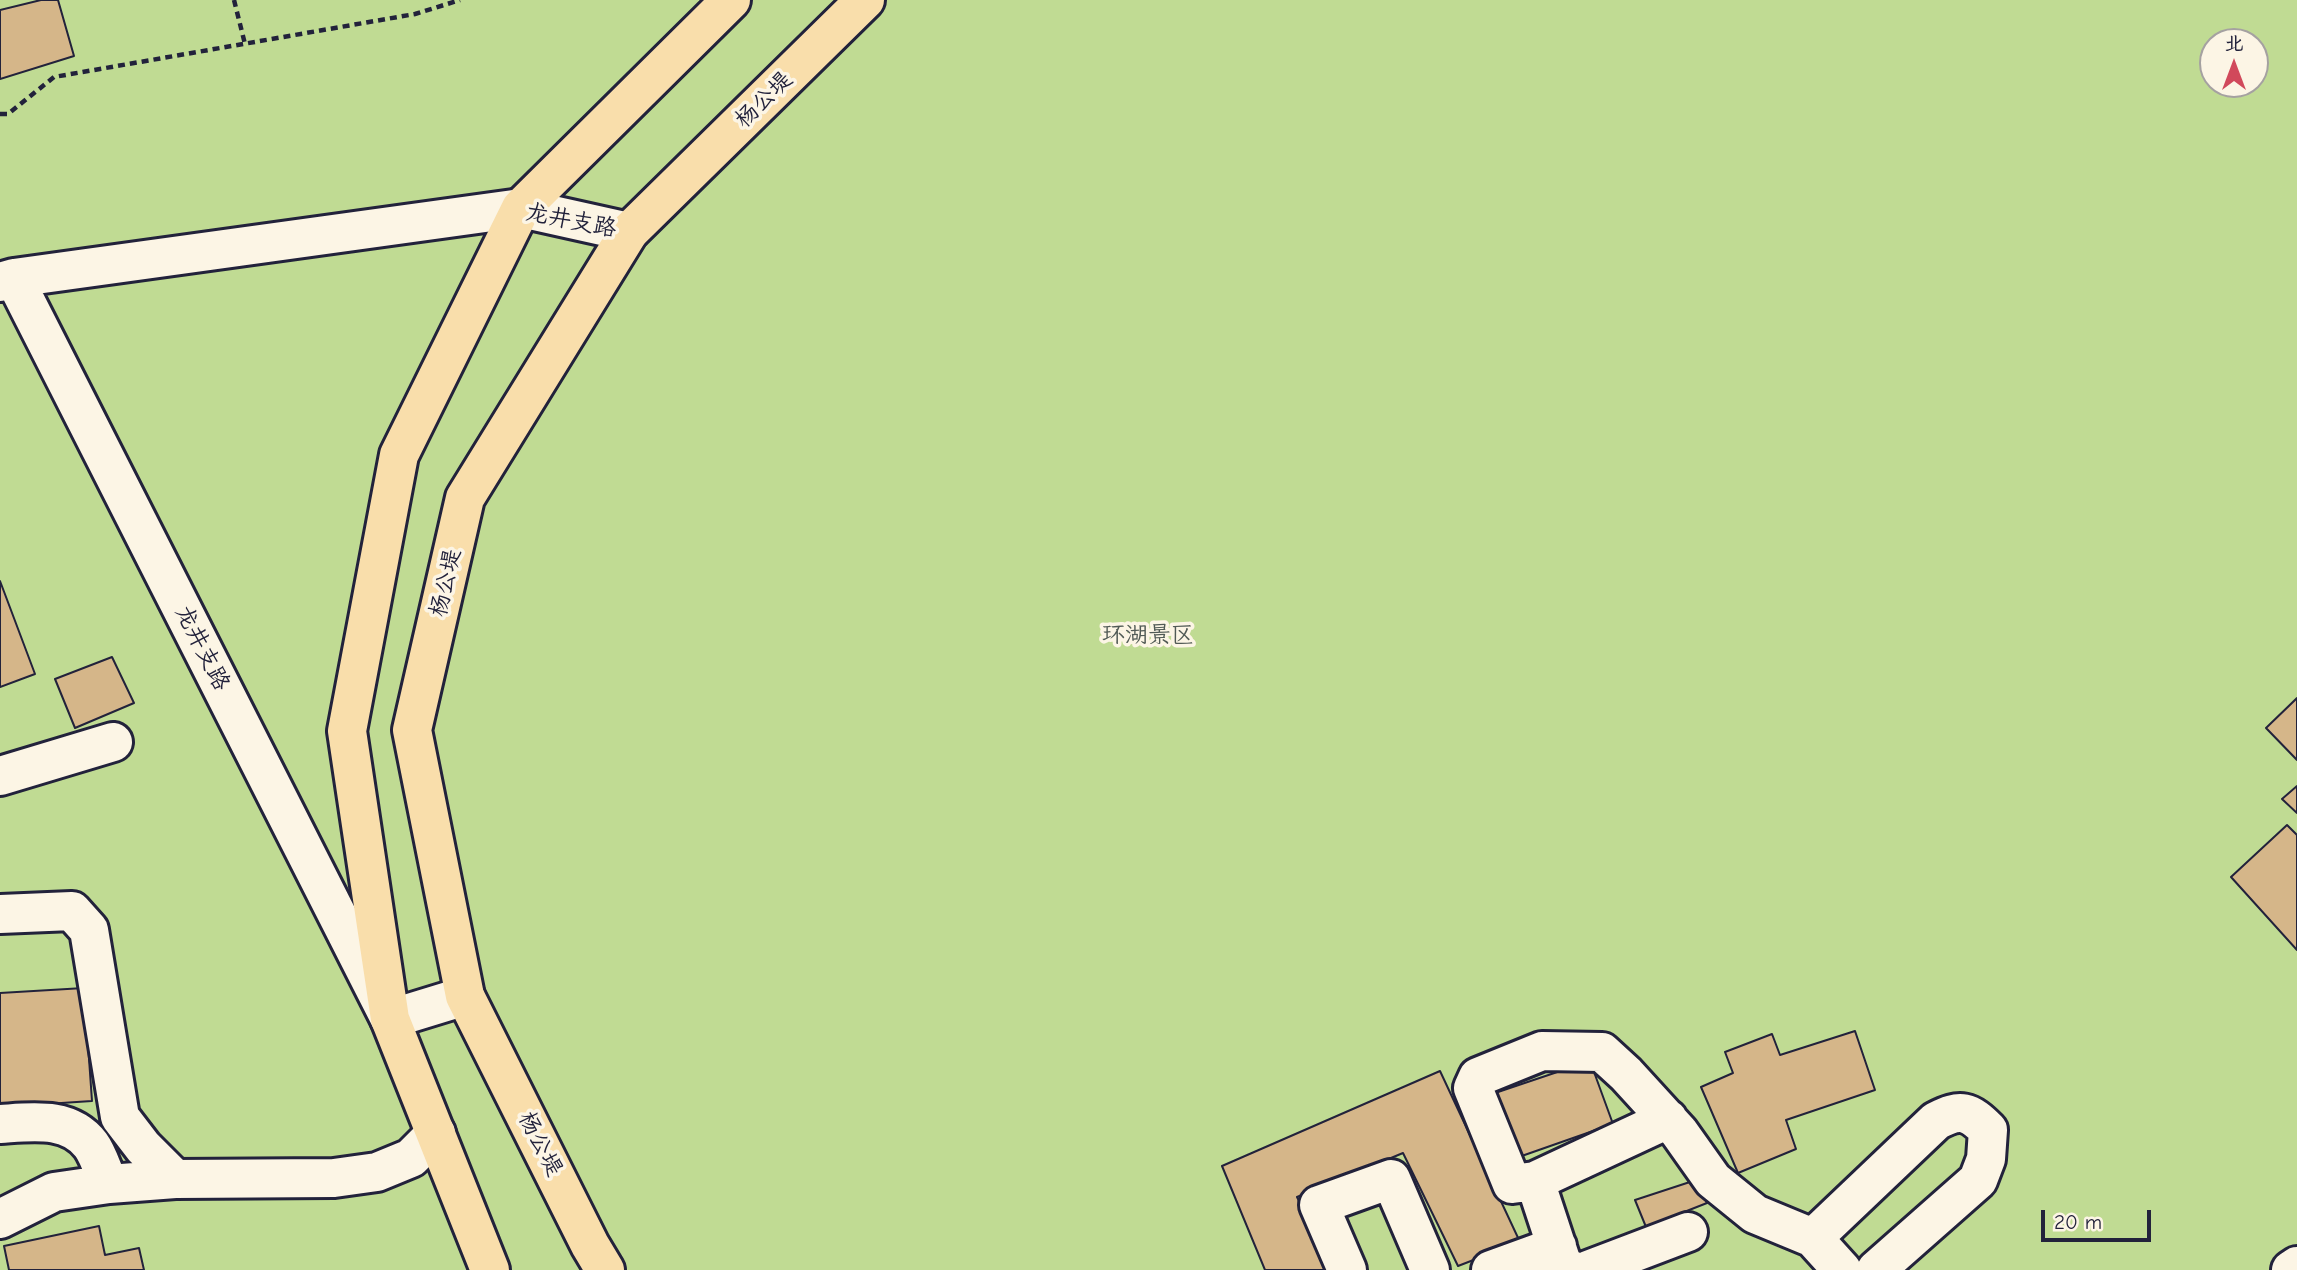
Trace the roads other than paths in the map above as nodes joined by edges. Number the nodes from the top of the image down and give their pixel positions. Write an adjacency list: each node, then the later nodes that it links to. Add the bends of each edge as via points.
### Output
1 (731, 0): 3 (main road)
2 (865, 0): 4 (main road, 杨公堤)
3 (521, 208): 4 (street, 龙井支路); 5 (street, 龙井支路); 10 (main road, via 399,455 348,731)
4 (629, 232): 9 (main road, 杨公堤, via 466,498 412,730)
5 (7, 280): 10 (street, 龙井支路)
6 (113, 742): 7 (street)
7 (0, 776)
8 (0, 915): 14 (street, via 72,911 89,930 120,1117)
9 (466, 996): 10 (street); 23 (main road, 杨公堤)
10 (390, 1019): 13 (main road)
11 (1668, 1119): 15 (street); 15 (street, via 1602,1052 1542,1051 1478,1077 1473,1088 1512,1184); 19 (street, via 1713,1180 1755,1214)
12 (0, 1124): 16 (street, via 49,1121 79,1132 93,1147)
13 (436, 1133): 14 (street, via 411,1158 377,1172 334,1178); 22 (main road)
14 (175, 1179): 16 (street)
15 (1535, 1181): 20 (street)
16 (109, 1184): 17 (street, via 54,1192)
17 (0, 1219)
18 (1688, 1232): 27 (street)
19 (1813, 1238): 28 (street); 29 (street, via 1936,1121 1952,1112 1974,1116 1988,1130 1979,1180)
20 (1564, 1258): 26 (street)
21 (2297, 1266): 30 (street)
22 (491, 1270)
23 (605, 1270)
24 (1348, 1270): 25 (street, via 1319,1205 1391,1179)
25 (1430, 1270)
26 (1491, 1270)
27 (1588, 1270)
28 (1842, 1270)
29 (1876, 1270)
30 (2291, 1270)

